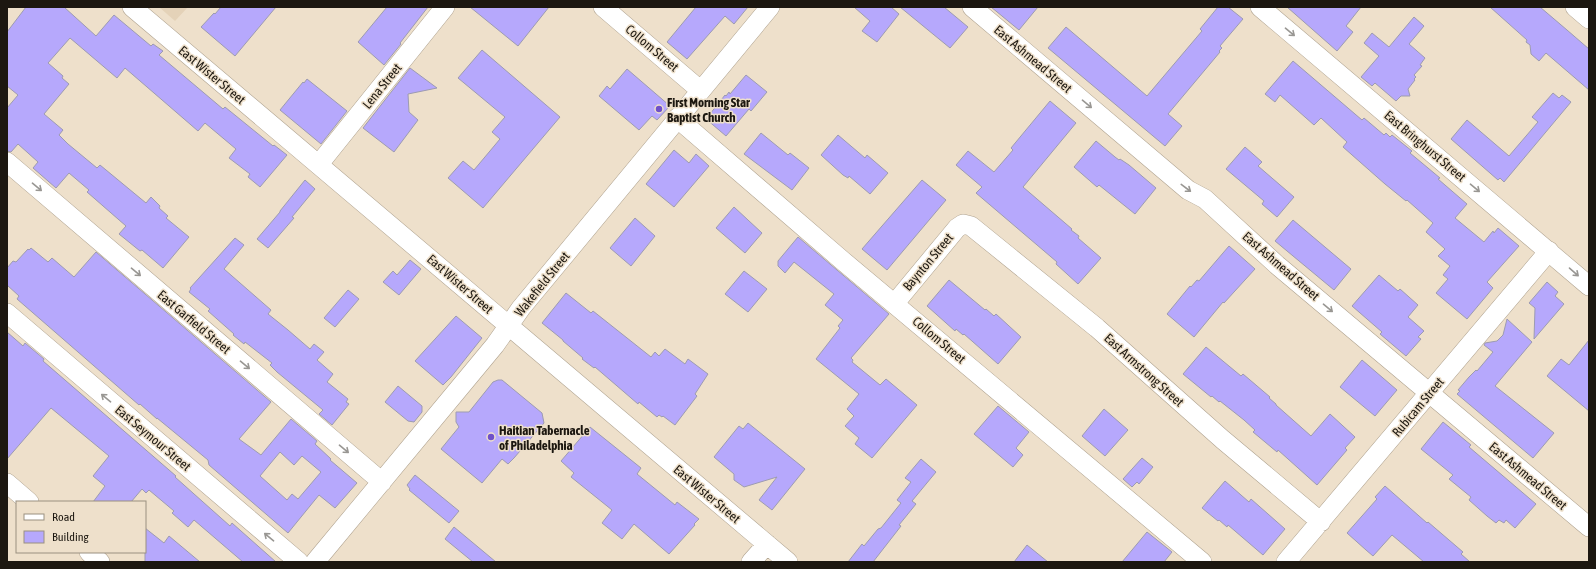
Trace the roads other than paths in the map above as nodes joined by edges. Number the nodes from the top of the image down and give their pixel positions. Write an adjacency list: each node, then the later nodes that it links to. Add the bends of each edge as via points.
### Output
1 (132, 7): 12 (street, East Wister Street)
2 (445, 7): 12 (street, Lena Street)
3 (603, 7): 9 (street, Collom Street)
4 (770, 7): 9 (street, Wakefield Street)
5 (972, 7): 19 (street, East Ashmead Street, one-way to 19, via 1188,190 1206,199 1277,265)
6 (1260, 7): 14 (street, East Bringhurst Street, one-way to 14)
7 (1575, 7): 8 (street)
8 (1589, 19)
9 (700, 90): 10 (street, Wakefield Street)
10 (677, 118): 16 (street, Collom Street); 18 (street, Wakefield Street)
11 (7, 162): 20 (street, East Garfield Street, one-way to 20)
12 (319, 164): 18 (street, East Wister Street)
13 (963, 224): 16 (street, Baynton Street); 23 (street, East Armstrong Street, via 971,226 1098,328 1222,439)
14 (1549, 251): 15 (street, East Bringhurst Street, one-way to 15); 19 (street, Rubicam Street)
15 (1589, 286)
16 (895, 303): 32 (street, Collom Street)
17 (7, 313): 28 (street, East Seymour Street, one-way to 17)
18 (508, 326): 20 (street, Wakefield Street, via 496,345); 25 (street, East Wister Street)
19 (1430, 393): 23 (street, Rubicam Street); 24 (street, East Ashmead Street)
20 (382, 482): 29 (street, Wakefield Street)
21 (7, 484): 22 (street)
22 (28, 501)
23 (1321, 522): 33 (street, Rubicam Street)
24 (1589, 527)
25 (766, 544): 30 (street); 31 (street, East Wister Street)
26 (89, 553): 27 (street)
27 (100, 562)
28 (299, 562)
29 (315, 562)
30 (751, 562)
31 (788, 562)
32 (1202, 562)
33 (1286, 562)

